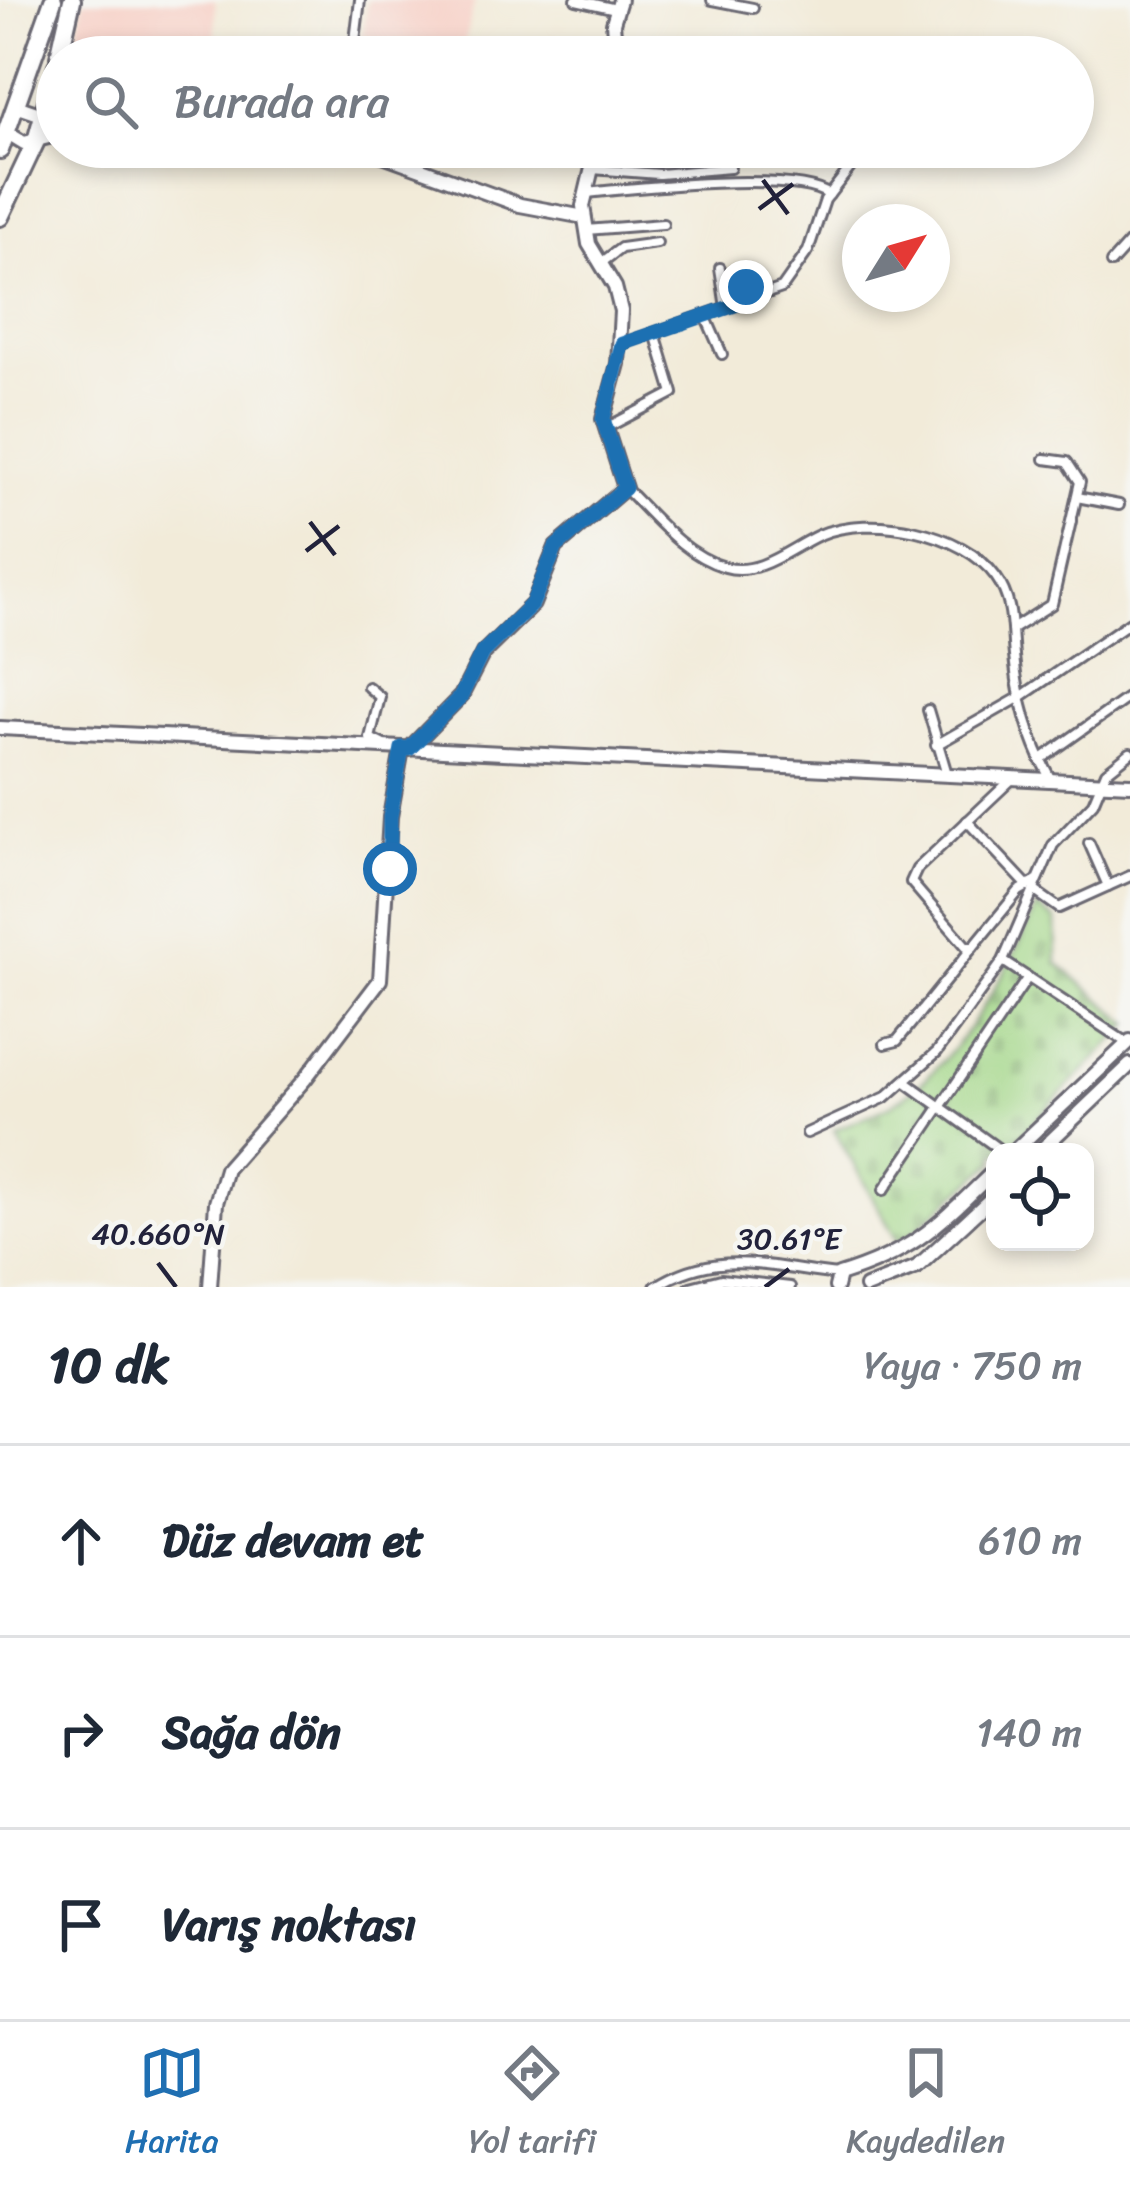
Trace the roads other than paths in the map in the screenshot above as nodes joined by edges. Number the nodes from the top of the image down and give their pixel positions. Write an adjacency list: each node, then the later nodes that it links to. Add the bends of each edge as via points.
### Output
1 (53, 0): 8 (highway)
2 (72, 0): 9 (highway)
3 (360, 0): 10 (street)
4 (576, 0): 6 (street)
5 (712, 0): 7 (street)
6 (618, 4): 11 (street)
7 (753, 8)
8 (40, 36)
9 (64, 36)
10 (356, 36)
11 (617, 36)
12 (36, 49): 13 (highway)
13 (16, 106): 14 (street); 15 (highway)
14 (36, 112)
15 (3, 141): 16 (street)
16 (36, 141)
17 (36, 143): 24 (highway)
18 (419, 168): 25 (street)
19 (590, 168): 20 (street); 22 (street)
20 (730, 168)
21 (850, 168): 23 (street)
22 (585, 193): 23 (street, via 743,183 809,184); 25 (street)
23 (829, 195): 33 (street, via 808,251 782,288)
24 (0, 217)
25 (585, 223): 26 (street); 29 (street)
26 (663, 224)
27 (1130, 242): 30 (street)
28 (657, 243): 29 (street, via 621,248)
29 (601, 263): 37 (street, via 615,287)
30 (1111, 263)
31 (720, 268): 34 (street)
32 (749, 285): 33 (street)
33 (744, 302): 34 (street)
34 (726, 309): 35 (street)
35 (705, 315): 36 (street); 38 (street)
36 (655, 333): 37 (street); 39 (street, via 674,393)
37 (622, 344): 39 (street)
38 (722, 354)
39 (606, 428): 41 (street)
40 (1045, 459): 42 (street, via 1075,469)
41 (625, 488): 45 (street, via 683,544 728,568 766,562 822,533 931,535 983,562 999,580); 52 (street, via 556,547 532,604 482,653 461,696)
42 (1077, 497): 43 (street); 45 (street, via 1052,604)
43 (1119, 505)
44 (1129, 624): 47 (street)
45 (1014, 628): 47 (street)
46 (368, 687): 52 (street, via 380,697 370,738)
47 (1022, 696): 51 (street); 54 (street)
48 (1130, 696): 54 (street)
49 (928, 710): 51 (street)
50 (0, 728): 52 (street)
51 (936, 745): 55 (street)
52 (400, 748): 55 (street); 81 (street, via 380,980 226,1169)
53 (1130, 753): 58 (street)
54 (1040, 760): 56 (street)
55 (947, 774): 57 (street)
56 (1050, 778): 57 (street); 58 (street)
57 (1012, 779): 60 (street)
58 (1100, 782): 59 (street); 63 (street)
59 (1130, 784)
60 (967, 821): 63 (street); 65 (street, via 911,882)
61 (1089, 843): 64 (street)
62 (1130, 876): 64 (street)
63 (1033, 886): 64 (street, via 1059,908); 65 (street); 66 (street)
64 (1108, 886)
65 (973, 947): 69 (street, via 897,1041)
66 (1004, 961): 67 (street); 71 (street)
67 (1028, 977): 68 (street); 72 (street)
68 (1129, 1042): 75 (street)
69 (885, 1044)
70 (1130, 1065): 76 (street)
71 (907, 1083): 72 (street); 73 (street)
72 (941, 1106): 74 (street); 78 (street)
73 (808, 1133)
74 (991, 1143)
75 (1022, 1143)
76 (1048, 1143)
77 (986, 1178): 80 (street, via 897,1256)
78 (884, 1190)
79 (986, 1203): 85 (street, via 917,1267)
80 (837, 1281): 82 (street, via 721,1261)
81 (210, 1287)
82 (655, 1287)
83 (690, 1287): 84 (street, via 721,1279)
84 (790, 1287)
85 (866, 1287)

